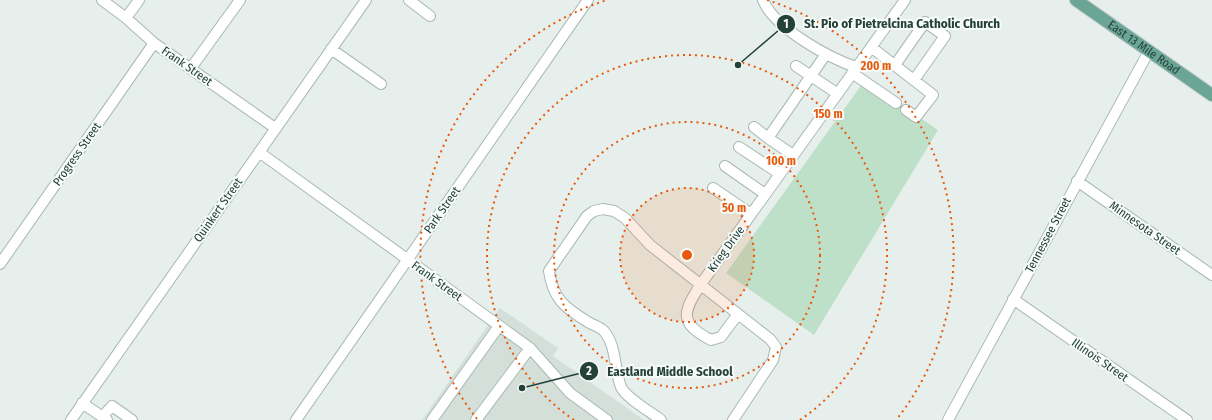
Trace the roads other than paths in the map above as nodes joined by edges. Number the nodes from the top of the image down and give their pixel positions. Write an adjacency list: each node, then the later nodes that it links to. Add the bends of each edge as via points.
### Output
1 (102, 0): 11 (street, Frank Street)
2 (139, 0): 11 (street)
3 (240, 0): 19 (street)
4 (366, 0): 14 (street, Quinkert Street)
5 (409, 0): 10 (street)
6 (588, 0): 40 (street, Park Street)
7 (763, 0): 16 (street, via 788,29)
8 (906, 0): 13 (street, Krieg Drive)
9 (1076, 0): 15 (main road, East 13 Mile Road)
10 (430, 16)
11 (126, 18): 12 (street, Frank Street)
12 (154, 43): 19 (street, Frank Street); 41 (street, Progress Street)
13 (871, 47): 17 (street); 20 (street, Krieg Drive)
14 (331, 49): 23 (street); 29 (street, Quinkert Street)
15 (1149, 51): 25 (main road, East 13 Mile Road); 36 (street, Tennessee Street)
16 (826, 54): 20 (street); 21 (street)
17 (895, 65): 22 (street); 22 (street, via 925,22 945,36)
18 (796, 66): 21 (street)
19 (191, 68): 29 (street, Frank Street)
20 (854, 70): 24 (street, Krieg Drive); 26 (street)
21 (811, 76): 24 (street); 30 (street)
22 (914, 80): 27 (street, via 933,95 916,117)
23 (381, 84)
24 (838, 94): 33 (street, Krieg Drive)
25 (1212, 95)
26 (896, 103)
27 (906, 110)
28 (754, 127): 30 (street)
29 (275, 128): 32 (street, Quinkert Street)
30 (768, 138): 33 (street)
31 (739, 147): 35 (street)
32 (259, 152): 40 (street, Frank Street); 48 (street, Quinkert Street)
33 (793, 155): 35 (street, Krieg Drive)
34 (725, 166): 38 (street)
35 (780, 174): 38 (street, Krieg Drive)
36 (1077, 181): 42 (street, Minnesota Street); 44 (street, Tennessee Street)
37 (713, 188): 39 (street)
38 (765, 194): 39 (street, Krieg Drive)
39 (751, 214): 43 (street, Krieg Drive)
40 (407, 260): 46 (street, Frank Street); 53 (street, Park Street)
41 (0, 264)
42 (1212, 275)
43 (701, 284): 45 (street); 45 (street, Krieg Drive, via 687,312 688,323 694,331 711,340 721,337); 56 (street, via 650,245 625,218 614,211 603,209 587,216 548,271 550,284 557,297 569,310 603,330 611,344 621,388)
44 (1013, 299): 58 (street, Tennessee Street); 59 (street, Illinois Street)
45 (738, 314): 57 (street, via 770,339 776,348 773,360)
46 (499, 326): 47 (street, Frank Street); 50 (street)
47 (530, 348): 54 (street); 55 (street, Frank Street, via 570,393)
48 (82, 403): 49 (street); 51 (street, Quinkert Street)
49 (105, 418): 52 (street, via 112,406)
50 (438, 418)
51 (71, 420)
52 (132, 420)
53 (296, 420)
54 (476, 420)
55 (607, 420)
56 (661, 420)
57 (733, 420)
58 (948, 420)
59 (1187, 420)

